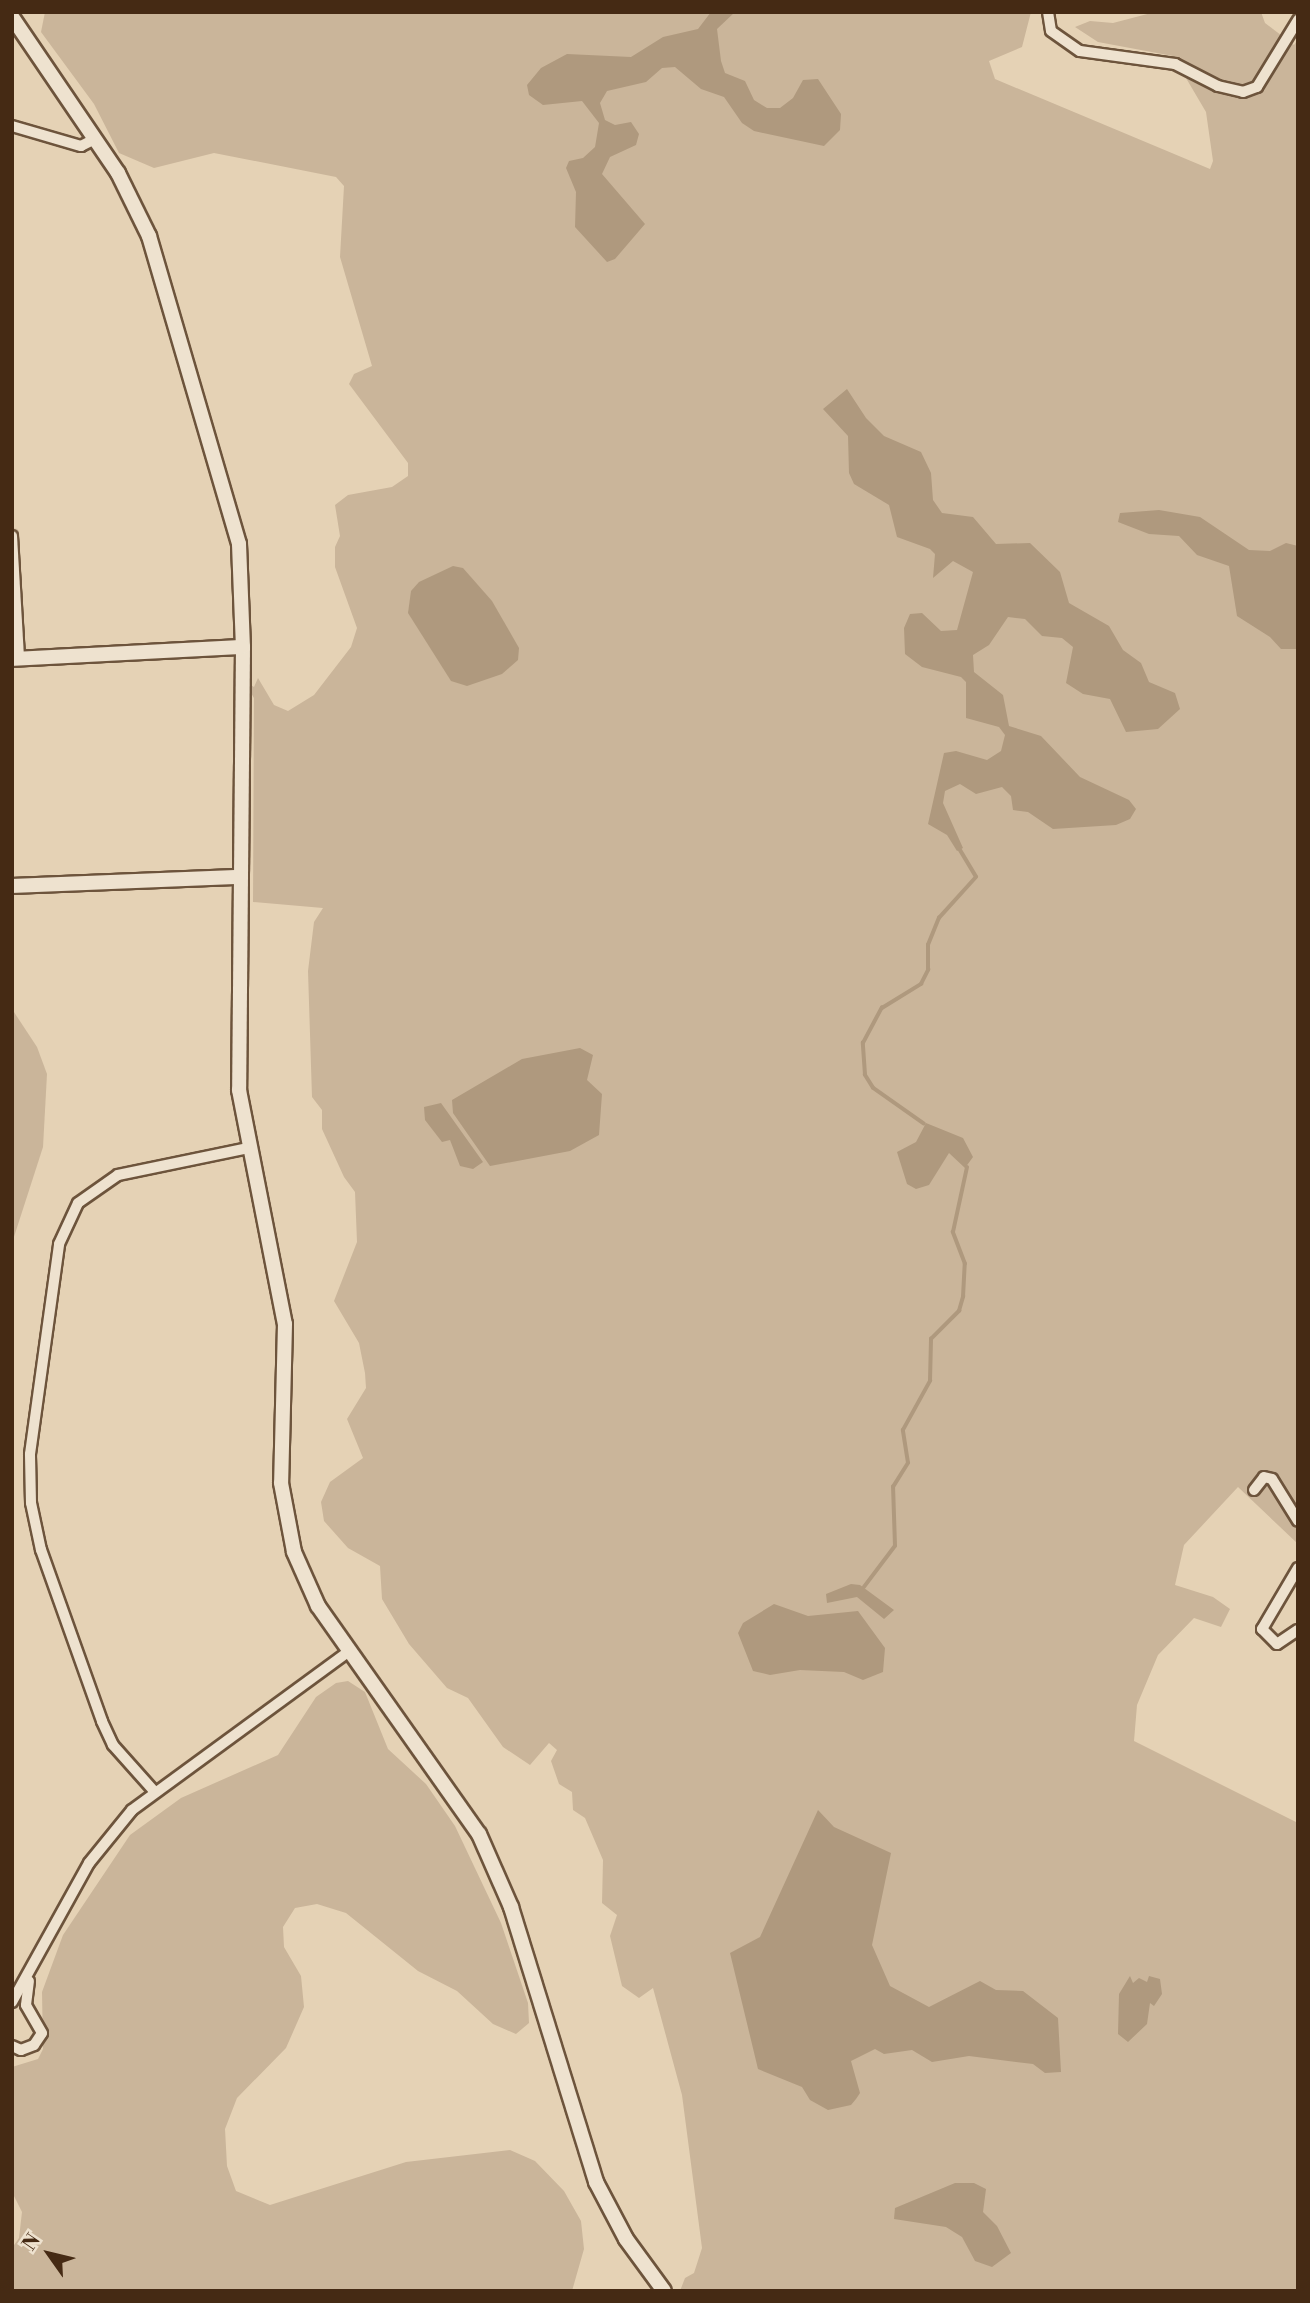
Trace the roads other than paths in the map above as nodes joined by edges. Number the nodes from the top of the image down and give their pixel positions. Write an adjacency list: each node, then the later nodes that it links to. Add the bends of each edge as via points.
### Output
1 (1048, 12): 3 (street, via 1051,31 1080,51 1175,64 1218,86 1244,92 1257,87)
2 (12, 17): 5 (street)
3 (1298, 20)
4 (12, 126): 5 (street, via 81,146)
5 (95, 139): 7 (street, via 118,173 149,236 227,492 239,544)
6 (12, 536): 8 (street)
7 (243, 647): 8 (street); 9 (street)
8 (16, 659)
9 (241, 877): 10 (street); 11 (street, via 239,1090)
10 (12, 886)
11 (248, 1148): 16 (street, via 285,1324 281,1483 286,1522 302,1574); 17 (street, via 118,1175 78,1203 59,1244 30,1454 31,1503 41,1550 102,1721 113,1745)
12 (1254, 1490): 13 (street, via 1264,1477 1272,1479)
13 (1298, 1521)
14 (1298, 1568): 15 (street, via 1262,1629 1277,1644)
15 (1298, 1630)
16 (349, 1651): 17 (street); 21 (street, via 479,1834 511,1907 596,2182 626,2239)
17 (154, 1791): 18 (street, via 89,1863)
18 (32, 1970): 19 (street); 20 (street, via 26,2005 42,2033 34,2045 20,2050)
19 (12, 2002)
20 (12, 2046)
21 (664, 2291)

